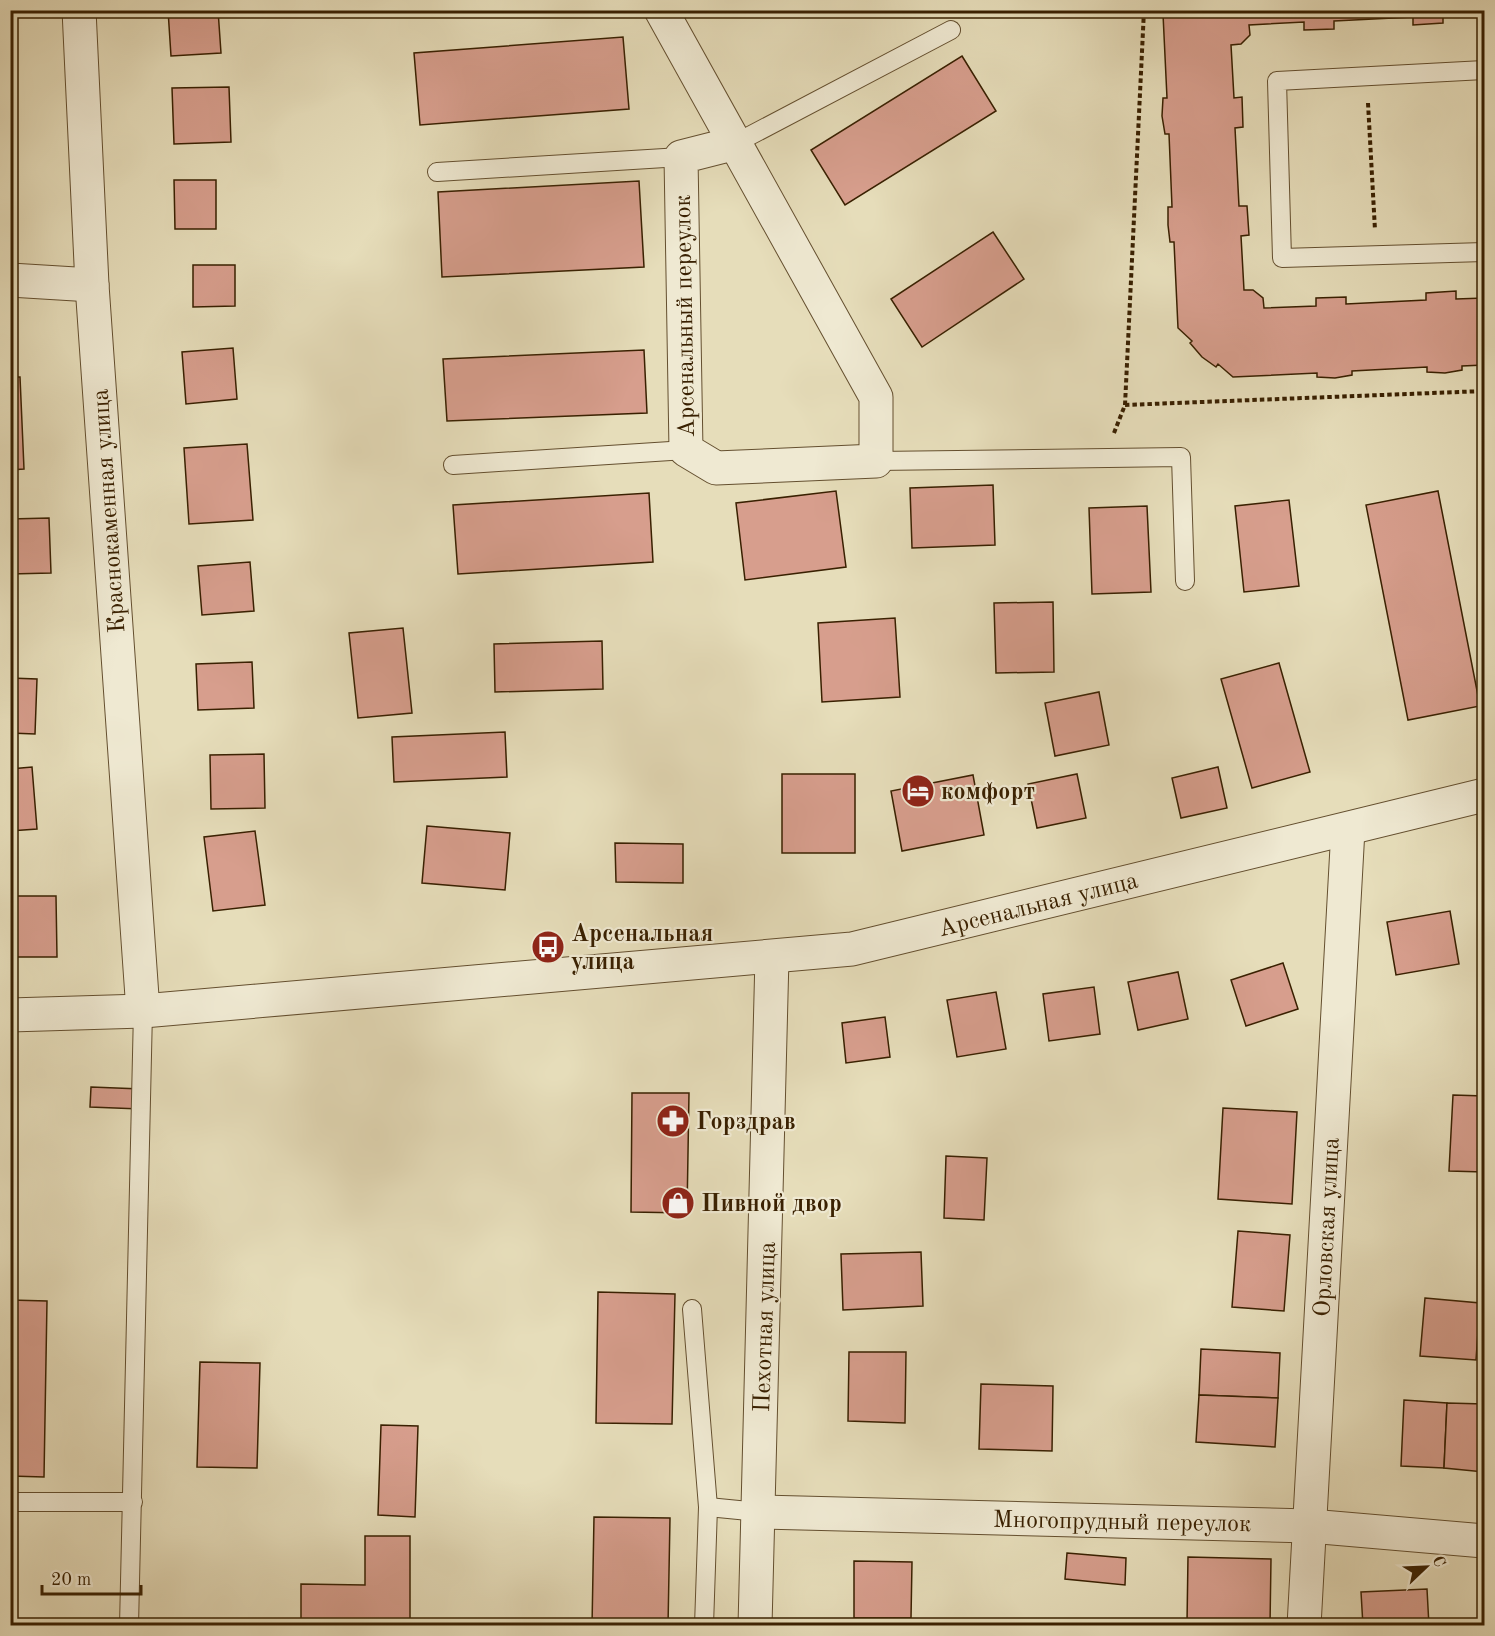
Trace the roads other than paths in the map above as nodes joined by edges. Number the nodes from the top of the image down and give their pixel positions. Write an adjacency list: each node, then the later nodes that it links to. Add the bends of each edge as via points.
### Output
1 (79, 10): 10 (street, Краснокаменная улица)
2 (661, 10): 5 (street)
3 (951, 30): 5 (lane)
4 (1485, 70): 8 (lane, via 1277,81 1282,258)
5 (736, 143): 6 (street); 12 (street, via 876,397)
6 (681, 157): 7 (lane); 11 (street, Арсенальный переулок)
7 (437, 172)
8 (1485, 252)
9 (10, 280): 10 (street)
10 (92, 285): 18 (street, Краснокаменная улица)
11 (686, 450): 12 (street, Арсенальный переулок, via 716,468); 13 (lane)
12 (876, 460): 14 (lane, via 1181,457)
13 (453, 465)
14 (1185, 581)
15 (1485, 795): 16 (street, Арсенальная улица)
16 (1348, 829): 17 (street, Арсенальная улица, via 852,949); 25 (street, Орловская улица)
17 (772, 957): 18 (street, Арсенальная улица); 24 (street, Пехотная улица)
18 (143, 1011): 19 (street, Арсенальная улица); 22 (lane)
19 (10, 1016)
20 (692, 1309): 23 (lane)
21 (10, 1502): 22 (lane)
22 (133, 1502): 27 (lane)
23 (708, 1507): 24 (lane); 28 (lane)
24 (759, 1512): 25 (street, Многопрудный переулок); 29 (street, Пехотная улица)
25 (1310, 1526): 26 (street, Многопрудный переулок); 30 (street, Орловская улица)
26 (1485, 1541)
27 (129, 1626)
28 (704, 1626)
29 (755, 1626)
30 (1304, 1626)

